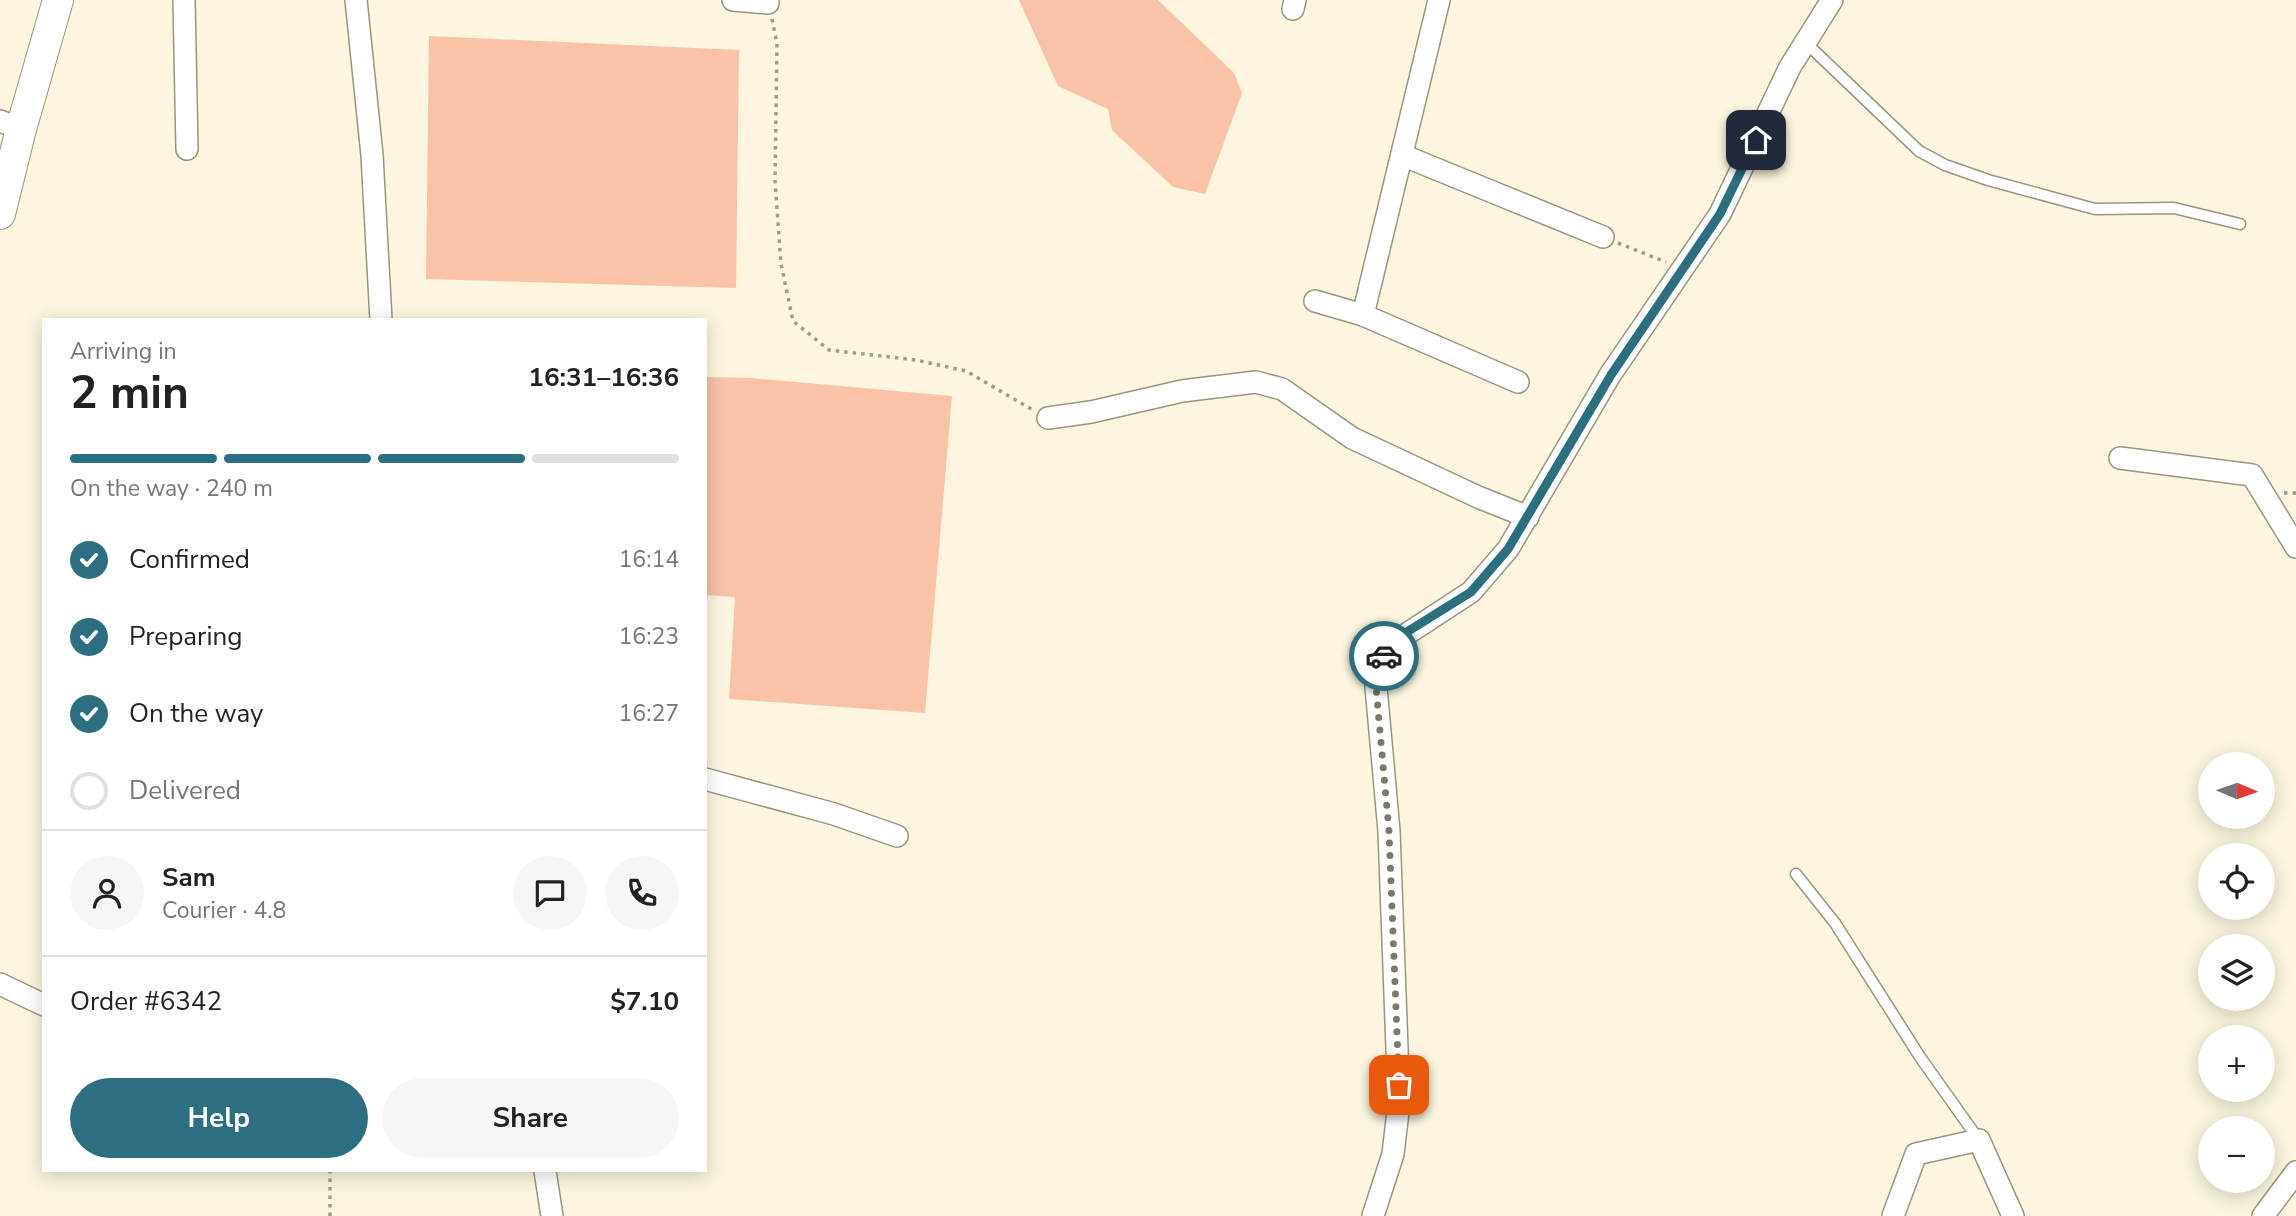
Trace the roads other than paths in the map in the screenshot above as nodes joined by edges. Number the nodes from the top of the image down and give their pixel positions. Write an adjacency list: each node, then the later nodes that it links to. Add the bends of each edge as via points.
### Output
1 (58, 0): 9 (main road)
2 (184, 0): 10 (street)
3 (356, 0): 17 (street, via 372,155)
4 (733, 0): 7 (street)
5 (1439, 0): 11 (street)
6 (1832, 0): 8 (street)
7 (768, 3)
8 (1804, 41): 13 (lane, via 1919,151 1945,165 2095,209 2174,208); 21 (street, via 1720,214 1599,394)
9 (10, 125): 12 (main road)
10 (187, 149)
11 (1402, 155): 14 (street); 16 (street)
12 (0, 214)
13 (2240, 224)
14 (1603, 237)
15 (1315, 301): 16 (street)
16 (1363, 315): 18 (street)
17 (381, 318)
18 (1518, 382)
19 (1048, 418): 21 (street, via 1182,391 1256,382 1282,389 1352,438)
20 (2120, 458): 22 (street, via 2252,475)
21 (1528, 517): 32 (street, via 1483,580 1396,641 1377,673 1389,831 1399,1103 1392,1154)
22 (2296, 547)
23 (707, 780): 24 (street)
24 (897, 836)
25 (1796, 874): 28 (lane, via 1835,923)
26 (0, 985): 27 (street)
27 (42, 1004)
28 (1979, 1140): 33 (street, via 1916,1154); 34 (street)
29 (545, 1172): 31 (street)
30 (2296, 1172): 35 (street)
31 (552, 1216)
32 (1373, 1216)
33 (1893, 1216)
34 (2013, 1216)
35 (2263, 1216)

